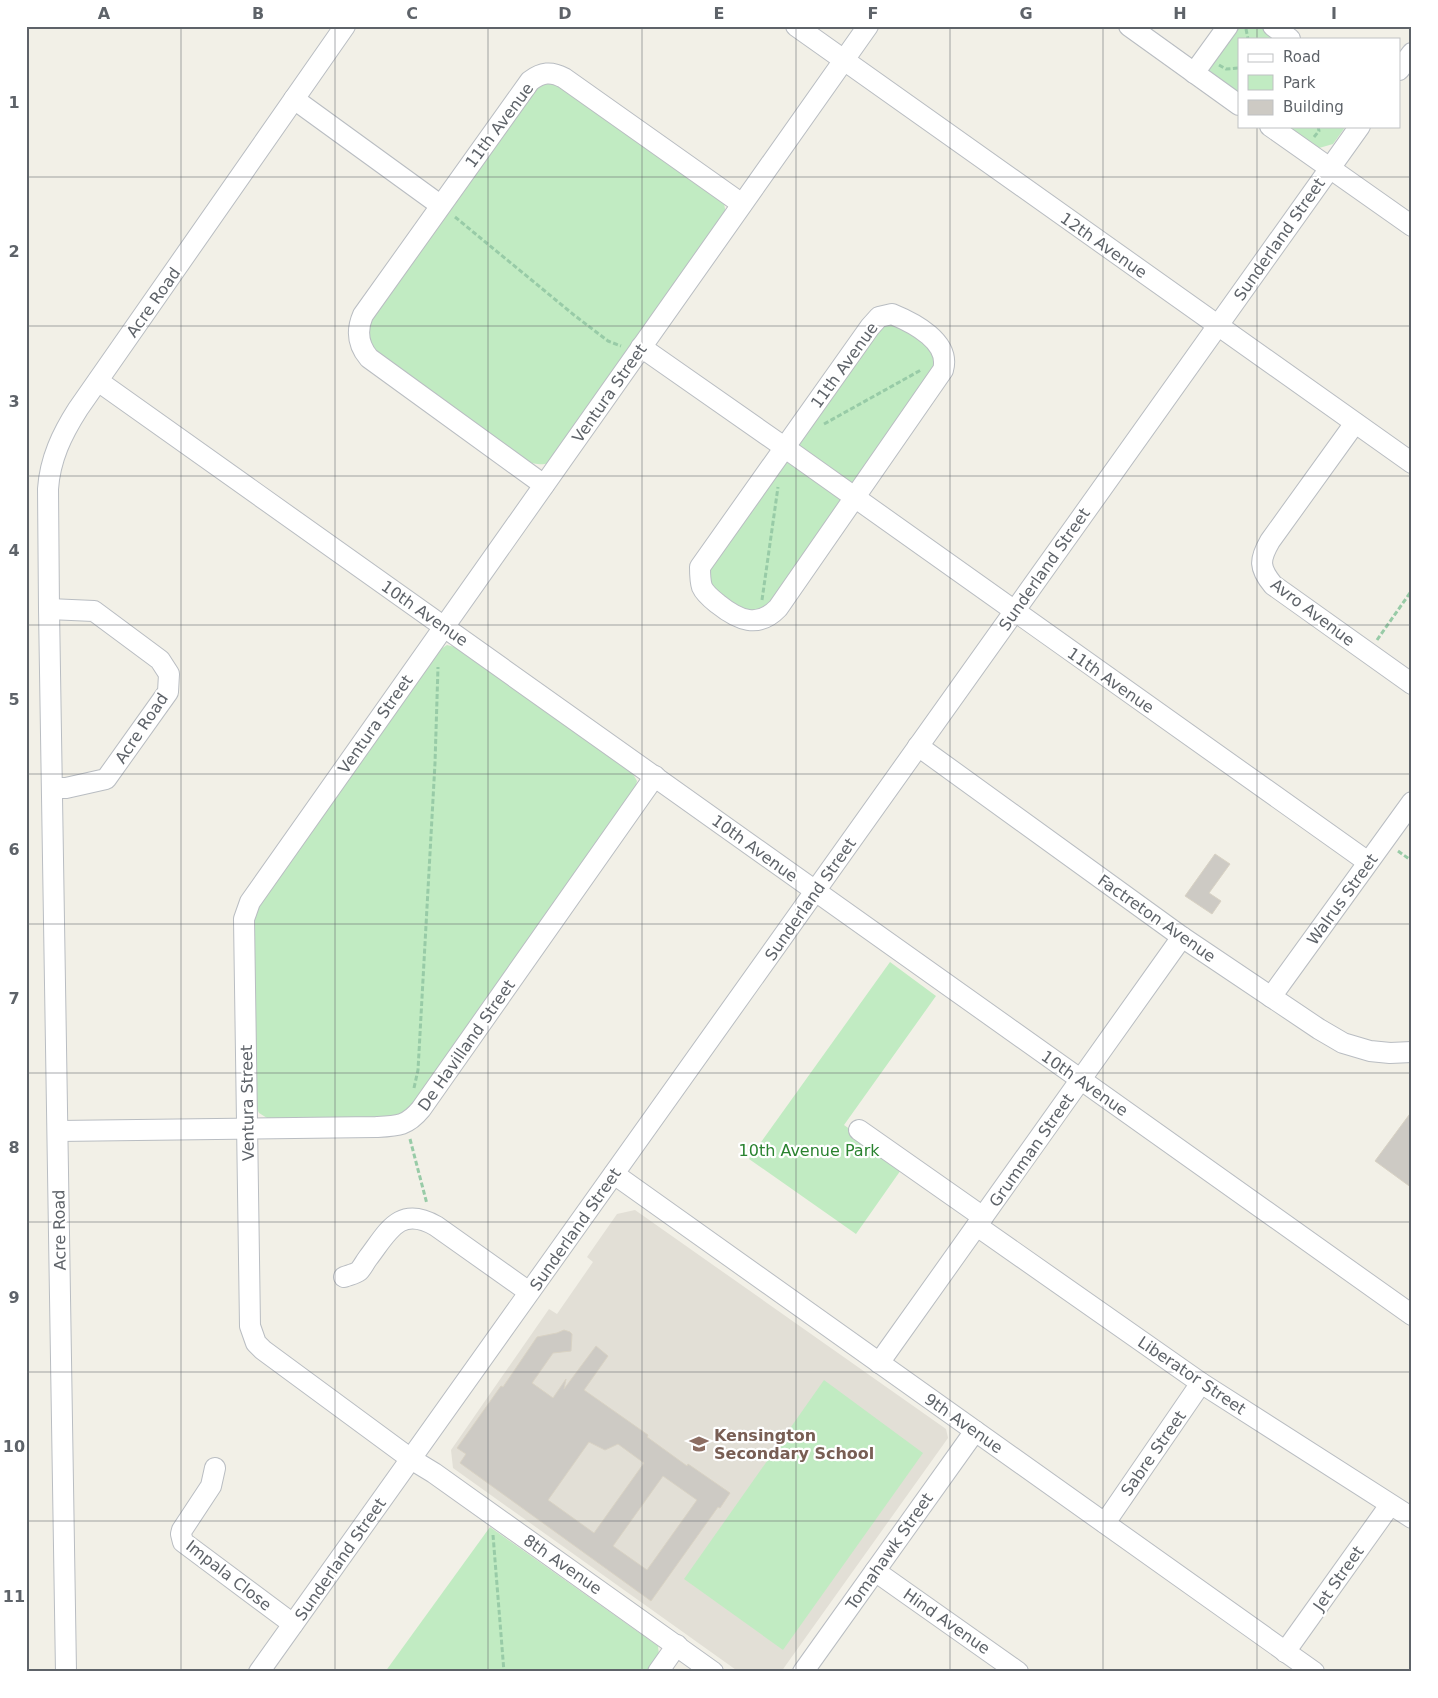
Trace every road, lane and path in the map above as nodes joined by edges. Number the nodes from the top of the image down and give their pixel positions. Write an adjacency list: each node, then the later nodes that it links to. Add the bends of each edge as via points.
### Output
1 (345, 26): 15 (street, Acre Road)
2 (796, 26): 10 (street, 12th Avenue)
3 (868, 26): 10 (street, Ventura Street)
4 (1129, 26): 14 (street)
5 (1273, 26): 8 (street)
6 (1237, 28): 7 (path); 14 (street)
7 (1247, 38)
8 (1289, 38)
9 (1412, 53): 13 (street)
10 (844, 60): 22 (street, Ventura Street); 25 (street, 12th Avenue)
11 (1218, 65): 12 (path, via 1226,69)
12 (1238, 68)
13 (1400, 69)
14 (1194, 73): 16 (street)
15 (294, 99): 23 (street); 27 (street, Acre Road)
16 (1238, 104)
17 (1273, 128): 21 (street)
18 (1321, 128): 20 (path)
19 (1359, 128): 21 (street, Sunderland Street)
20 (1319, 131)
21 (1330, 168): 24 (street); 25 (street, Sunderland Street)
22 (742, 204): 23 (street, 11th Avenue, via 564,78 546,73 530,81); 26 (street, Ventura Street)
23 (440, 205): 26 (path, via 608,341 630,349); 31 (street, 11th Avenue, via 363,315 358,332 361,346 369,358)
24 (1412, 226)
25 (1218, 326): 28 (street, 12th Avenue); 35 (street, Sunderland Street)
26 (641, 347): 29 (street, 11th Avenue); 31 (street, Ventura Street)
27 (98, 381): 34 (street, Acre Road, via 63,435 51,467 48,489); 36 (street, 10th Avenue)
28 (1355, 423): 30 (street, 12th Avenue); 37 (street, Avro Avenue, via 1270,541 1261,561 1264,574 1273,585)
29 (784, 447): 32 (street, 11th Avenue); 32 (street, 11th Avenue, via 700,567 702,587 724,609 737,617 751,620 773,614); 32 (street, 11th Avenue, via 870,326 879,317 892,314 906,319 938,343 945,363 943,370)
30 (1412, 463)
31 (544, 485): 36 (street, Ventura Street)
32 (854, 497): 35 (street, 11th Avenue)
33 (1412, 590): 37 (path)
34 (49, 609): 41 (street, Acre Road); 41 (street, Acre Road, via 94,611 160,660 169,674 168,692 106,779)
35 (1014, 611): 39 (street, Sunderland Street); 43 (street, 11th Avenue)
36 (439, 633): 40 (street, 10th Avenue); 49 (path, via 435,773 418,1070); 51 (street, Ventura Street, via 246,910)
37 (1368, 653): 38 (street, Avro Avenue)
38 (1412, 684)
39 (918, 746): 44 (street, Sunderland Street); 45 (street, Factreton Avenue)
40 (655, 776): 44 (street, 10th Avenue); 50 (street, De Havilland Street, via 422,1109)
41 (52, 788): 53 (street, Acre Road)
42 (1412, 802): 43 (street, Walrus Street)
43 (1368, 862): 46 (street, Walrus Street)
44 (815, 891): 48 (street, 10th Avenue); 54 (street, Sunderland Street)
45 (1182, 937): 46 (street, Factreton Avenue); 48 (street, Grumman Street)
46 (1272, 997): 47 (street, Factreton Avenue, via 1343,1043 1390,1053)
47 (1412, 1052)
48 (1080, 1080): 56 (street, Grumman Street); 59 (street, 10th Avenue)
49 (412, 1097)
50 (405, 1124): 51 (street, De Havilland Street); 55 (path)
51 (248, 1128): 53 (street, De Havilland Street); 63 (street, Ventura Street, via 250,1326 256,1342)
52 (859, 1130): 56 (street, Liberator Street)
53 (58, 1131): 73 (street, Acre Road)
54 (614, 1174): 58 (street, Sunderland Street); 60 (street, 9th Avenue)
55 (428, 1209)
56 (980, 1221): 60 (street, Grumman Street); 61 (street, Liberator Street)
57 (344, 1277): 58 (street, via 359,1271 394,1225 416,1219 430,1222)
58 (530, 1292): 63 (street, Sunderland Street)
59 (1412, 1315)
60 (879, 1363): 62 (street, 9th Avenue)
61 (1201, 1383): 65 (street, Liberator Street); 68 (street, Sabre Street)
62 (975, 1431): 68 (street, 9th Avenue); 69 (street, Tomahawk Street)
63 (411, 1458): 66 (street, 8th Avenue); 70 (street, Sunderland Street)
64 (215, 1468): 70 (street, Impala Close, via 211,1486 183,1526 183,1542)
65 (1390, 1505): 67 (street, Liberator Street); 72 (street, Jet Street)
66 (493, 1515): 71 (street, 8th Avenue); 75 (path)
67 (1412, 1518)
68 (1105, 1523): 72 (street, 9th Avenue)
69 (875, 1571): 78 (street, Tomahawk Street); 79 (street, Hind Avenue)
70 (293, 1624): 74 (street, Sunderland Street)
71 (676, 1646): 76 (street); 77 (street, 8th Avenue)
72 (1285, 1652): 80 (street, 9th Avenue)
73 (66, 1672)
74 (259, 1672)
75 (504, 1672)
76 (658, 1672)
77 (714, 1672)
78 (803, 1672)
79 (1018, 1672)
80 (1314, 1672)

